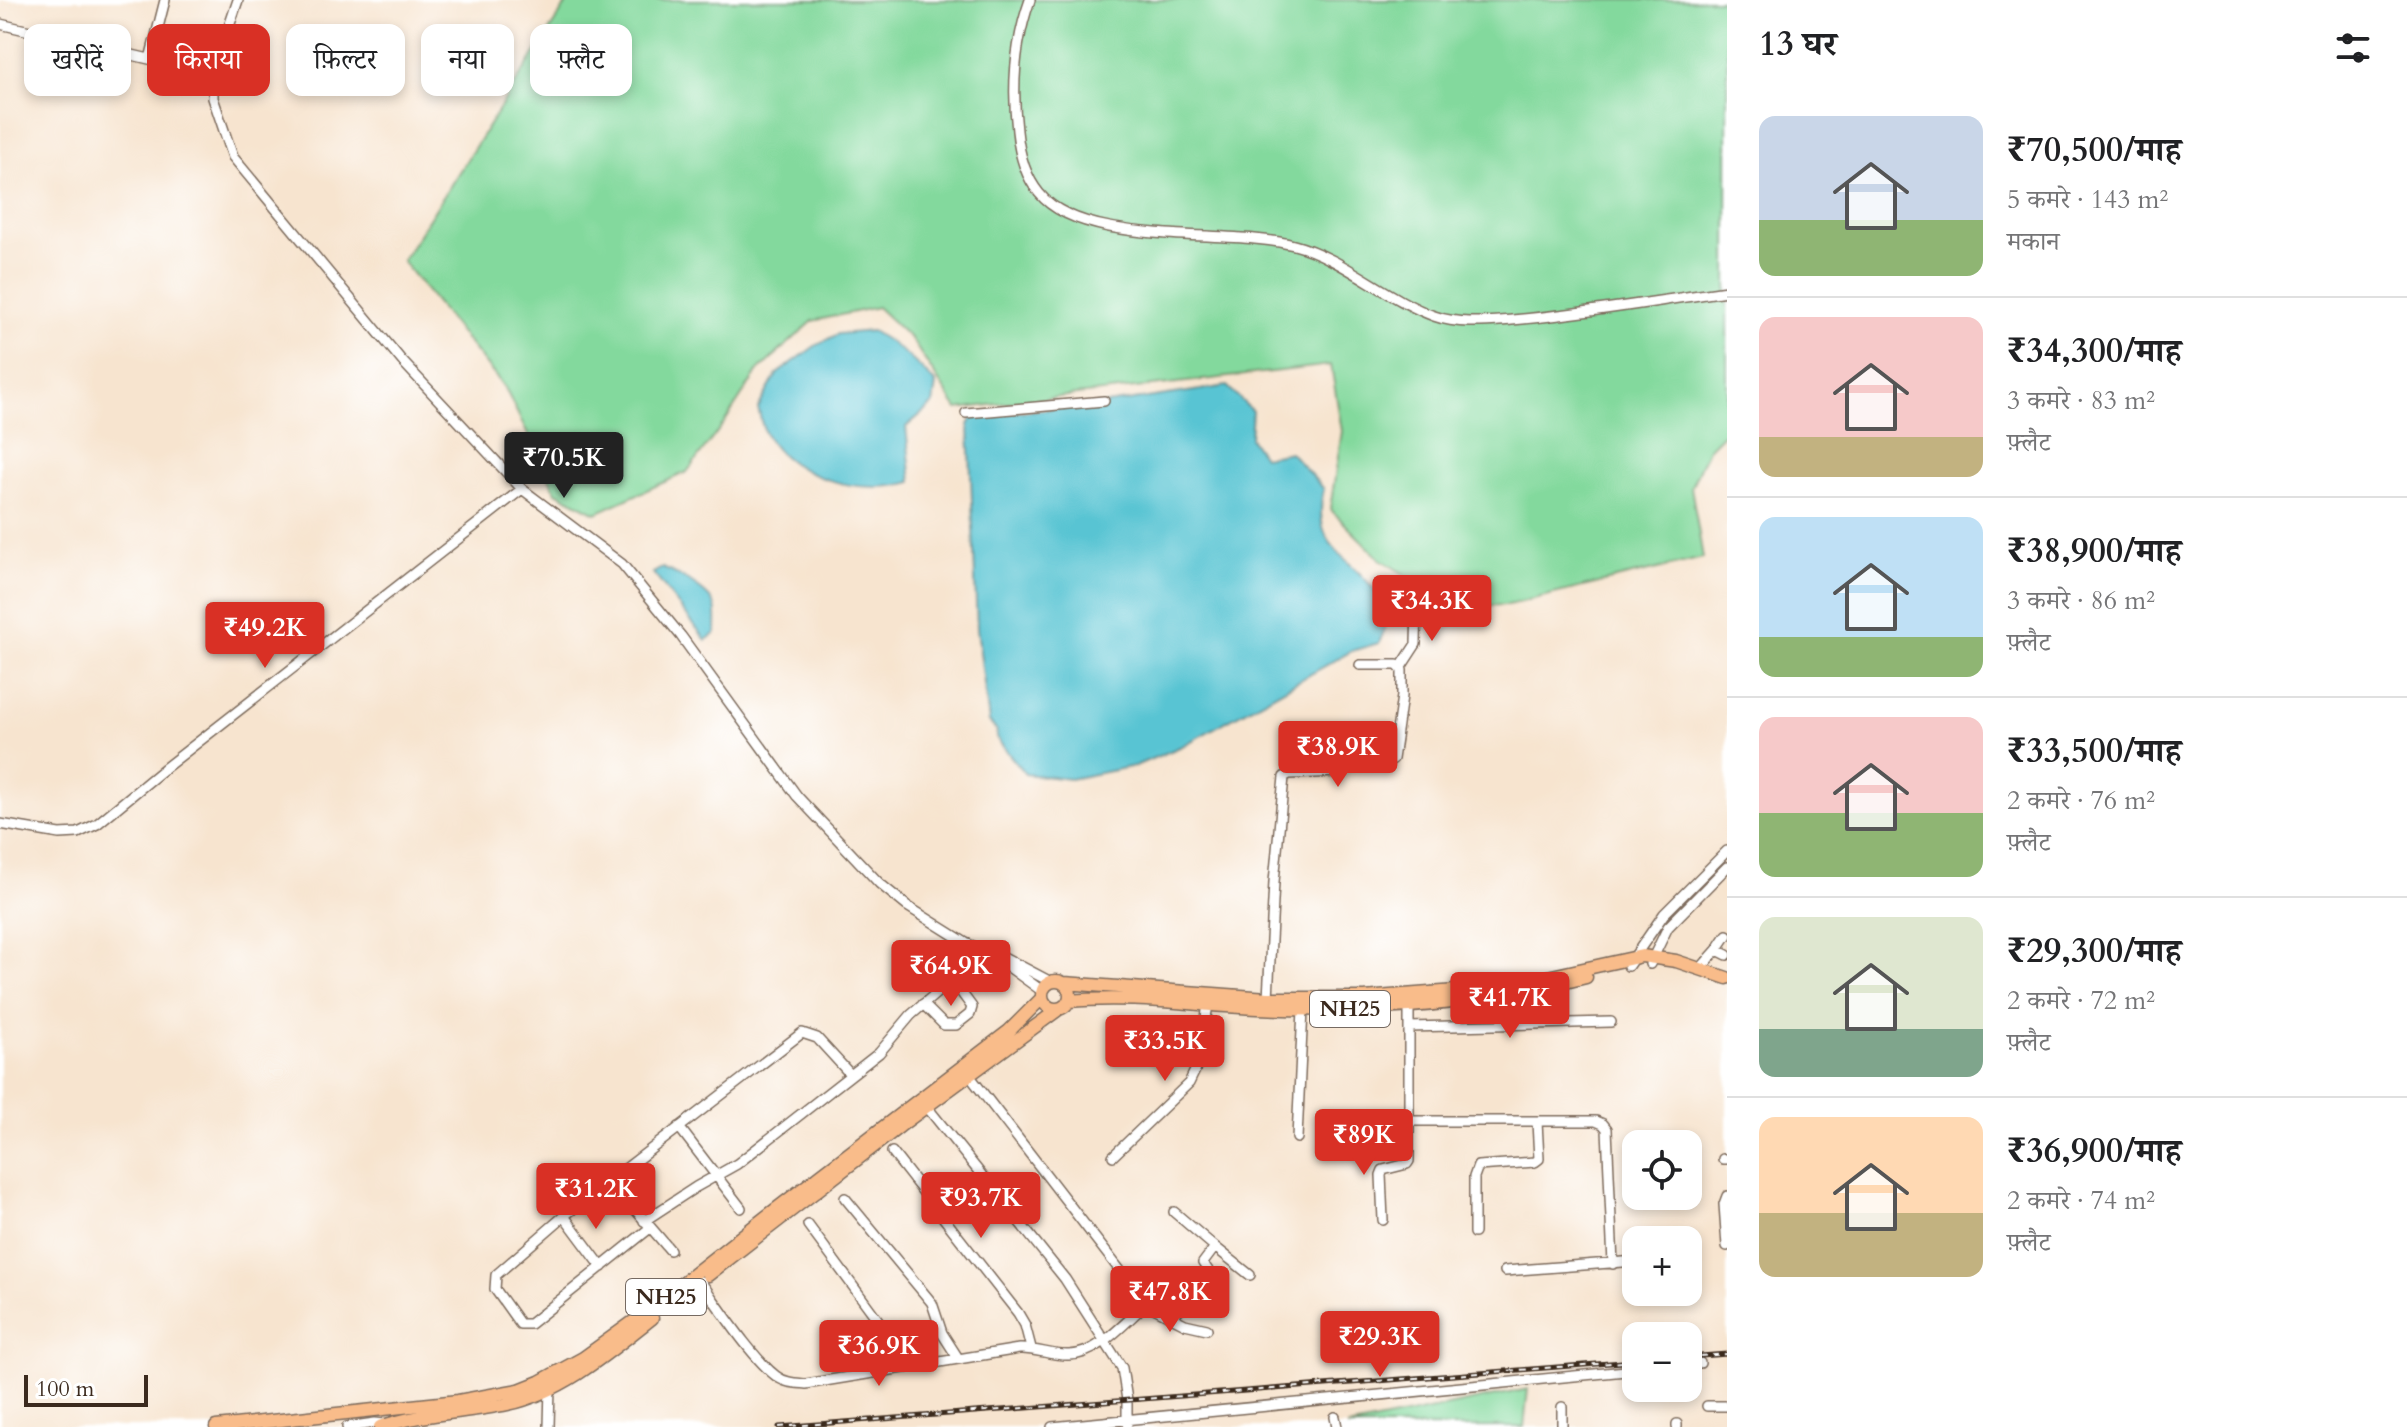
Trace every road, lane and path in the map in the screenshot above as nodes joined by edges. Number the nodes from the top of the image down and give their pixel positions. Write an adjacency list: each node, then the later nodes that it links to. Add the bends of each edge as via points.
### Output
1 (165, 0): 5 (street)
2 (238, 0): 6 (street)
3 (1030, 0): 9 (street, via 1015,69 1018,142 1030,180 1063,213 1108,226 1295,245 1433,316 1474,323)
4 (0, 24): 7 (street)
5 (159, 24)
6 (230, 24)
7 (147, 58)
8 (213, 96): 12 (street, via 233,157 402,361)
9 (1727, 291)
10 (1104, 401): 11 (street)
11 (966, 413)
12 (522, 489): 16 (street, via 97,824 60,834); 20 (street, via 622,564 797,796 879,883 907,906)
13 (1417, 604): 15 (street, via 1416,644)
14 (1360, 665): 15 (street)
15 (1401, 667): 29 (street, via 1398,734 1391,762 1343,762 1339,772 1284,777)
16 (0, 824)
17 (1727, 851): 23 (street, via 1664,914)
18 (1727, 867): 22 (street, via 1668,927)
19 (1727, 935): 21 (street)
20 (988, 953): 26 (street); 28 (street)
21 (1722, 953): 24 (street)
22 (1651, 960): 23 (main road, NH25); 24 (main road, NH25); 27 (main road, NH25)
23 (1630, 961): 29 (main road, NH25, via 1456,991); 33 (main road, NH25, via 1521,991)
24 (1700, 969): 25 (main road, NH25)
25 (1727, 978)
26 (953, 981): 30 (street); 30 (street, via 972,1007 956,1025 944,1025)
27 (1727, 986)
28 (1050, 988): 29 (main road, NH25); 32 (main road, via 1068,988); 32 (main road, via 1045,1005); 39 (main road, NH25, via 1020,1022)
29 (1268, 998)
30 (923, 1004): 37 (street, via 879,1053)
31 (1208, 1004): 32 (main road, NH25, via 1116,997); 34 (main road, NH25); 45 (street, via 1197,1069 1189,1083)
32 (1064, 1005): 38 (main road, NH25)
33 (1409, 1005): 34 (main road, NH25); 36 (street)
34 (1303, 1009): 43 (street)
35 (1611, 1022): 36 (street)
36 (1409, 1027): 40 (street)
37 (850, 1074): 42 (street, via 817,1038 802,1033); 46 (street)
38 (969, 1075): 39 (main road, NH25); 66 (street)
39 (923, 1102): 65 (main road, NH25); 69 (street, via 1065,1279); 74 (main road, NH25)
40 (1410, 1121): 41 (street); 53 (street, via 1409,1161 1385,1168 1381,1175)
41 (1537, 1122): 56 (street, via 1539,1159 1478,1166); 61 (street, via 1596,1121 1607,1129)
42 (679, 1127): 46 (street); 47 (street)
43 (1297, 1138)
44 (892, 1152): 70 (street, via 1018,1313)
45 (1113, 1156)
46 (717, 1176): 50 (street); 54 (street)
47 (610, 1180): 52 (street); 54 (street)
48 (1727, 1196): 57 (street)
49 (845, 1198): 71 (street, via 932,1303)
50 (741, 1208)
51 (1174, 1212): 58 (street)
52 (564, 1216): 62 (street); 62 (street, via 496,1275 495,1289 520,1324 530,1324)
53 (1383, 1220)
54 (647, 1225): 59 (street); 62 (street)
55 (808, 1225): 72 (street)
56 (1474, 1233)
57 (1727, 1246)
58 (1215, 1247): 64 (street); 67 (street, via 1203,1263 1214,1277 1212,1287)
59 (670, 1250)
60 (1622, 1263): 61 (street)
61 (1613, 1264): 63 (street)
62 (602, 1267)
63 (1505, 1271)
64 (1250, 1275)
65 (700, 1281): 72 (street, via 778,1378 806,1384); 74 (main road, NH25, via 608,1353)
66 (1146, 1304): 67 (street); 69 (street)
67 (1170, 1316): 68 (street)
68 (1207, 1329)
69 (1104, 1339): 70 (street, via 1083,1354 1067,1356); 79 (street, via 1122,1368)
70 (1031, 1348): 71 (street)
71 (958, 1358): 72 (street)
72 (911, 1365)
73 (1622, 1371): 79 (street)
74 (549, 1382): 78 (main road, NH25, via 491,1396); 80 (main road, NH25, via 510,1403); 84 (street)
75 (1707, 1406): 76 (street)
76 (1727, 1406)
77 (1562, 1407): 87 (street)
78 (384, 1409): 81 (main road, NH25); 82 (street)
79 (1127, 1424): 86 (street)
80 (384, 1426): 83 (street)
81 (216, 1427)
82 (248, 1427)
83 (347, 1427)
84 (549, 1427)
85 (1052, 1427): 86 (street)
86 (1060, 1427)
87 (1562, 1427)

